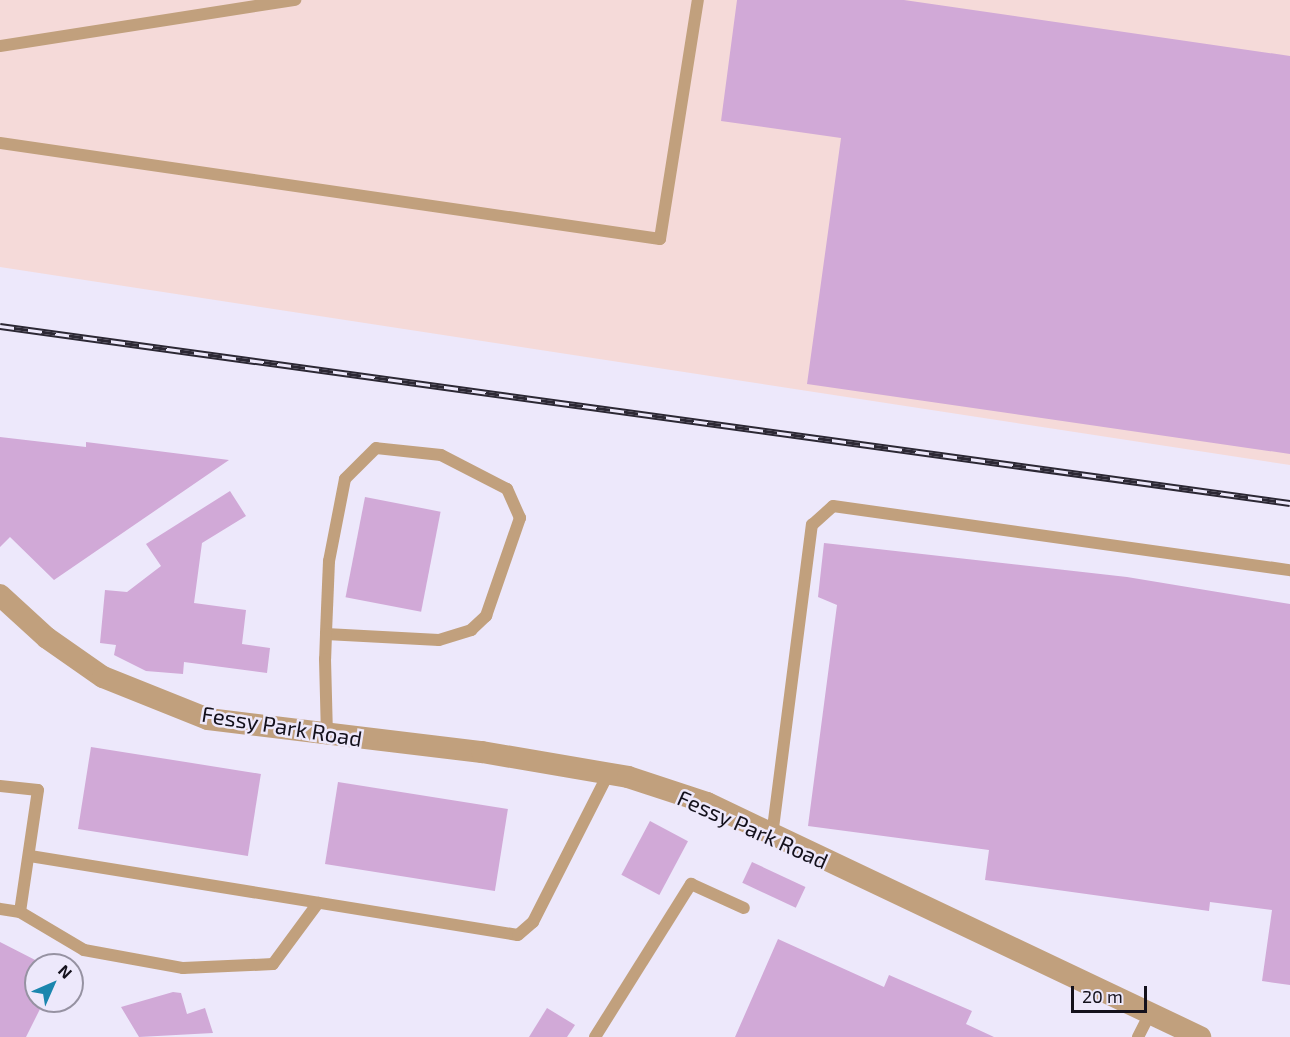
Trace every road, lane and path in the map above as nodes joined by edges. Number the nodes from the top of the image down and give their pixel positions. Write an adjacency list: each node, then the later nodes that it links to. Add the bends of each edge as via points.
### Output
1 (295, 0): 3 (lane)
2 (698, 0): 4 (lane, via 660,239)
3 (0, 46)
4 (0, 143)
5 (1290, 570): 11 (lane, via 833,506 812,525)
6 (0, 595): 8 (street, Fessy Park Road, via 46,638 103,677 208,719)
7 (326, 634): 7 (lane, via 329,561 345,479 376,448 441,455 507,489 520,518 486,616 471,630 439,640); 8 (lane)
8 (327, 735): 9 (street, Fessy Park Road)
9 (608, 774): 11 (street, Fessy Park Road, via 707,803); 13 (lane, via 534,922 518,935)
10 (0, 786): 12 (lane, via 38,790)
11 (772, 836): 17 (street, Fessy Park Road)
12 (30, 856): 13 (lane); 16 (lane)
13 (318, 903): 16 (lane, via 273,964 183,968 84,950)
14 (744, 908): 18 (lane, via 691,884)
15 (0, 909): 16 (lane)
16 (20, 912)
17 (1150, 1013): 19 (lane); 20 (street, Fessy Park Road)
18 (595, 1037)
19 (1138, 1037)
20 (1200, 1037)

